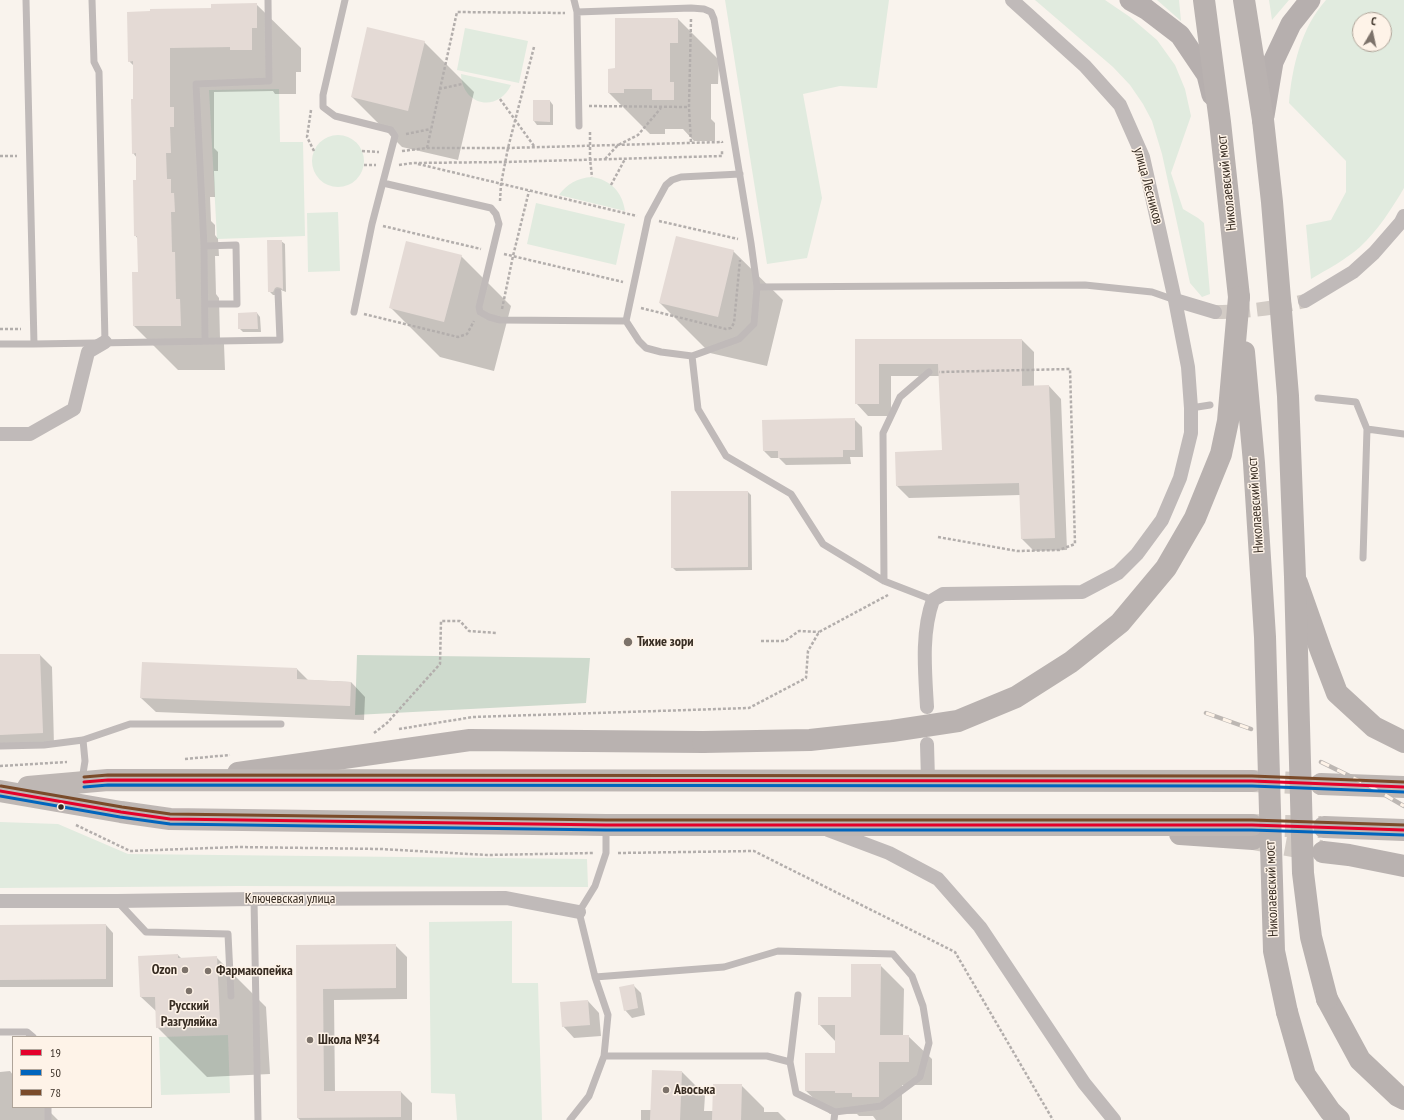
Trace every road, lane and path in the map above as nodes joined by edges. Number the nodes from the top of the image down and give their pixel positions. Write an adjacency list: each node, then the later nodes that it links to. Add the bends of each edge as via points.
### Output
1 (26, 0): 35 (lane)
2 (92, 0): 69 (lane, via 94,62 99,72)
3 (268, 0): 53 (lane, via 269,81 196,84)
4 (345, 0): 25 (lane, via 323,96 323,106 335,116 391,130)
5 (574, 0): 12 (lane)
6 (1012, 0): 57 (street, улица Лесников, via 1085,66 1120,106 1143,157)
7 (1130, 0): 22 (main road, via 1180,35 1207,75)
8 (1204, 0): 22 (main road, Николаевский мост)
9 (1244, 0): 20 (main road)
10 (1310, 0): 20 (main road, via 1291,24 1273,62)
11 (691, 8): 12 (lane); 19 (path); 43 (lane, via 711,12 714,19)
12 (577, 12): 15 (path, via 457,12); 17 (lane)
13 (534, 47): 21 (path)
14 (462, 84): 15 (path)
15 (439, 89): 24 (path)
16 (500, 99): 21 (path)
17 (579, 106): 18 (path); 23 (lane)
18 (662, 107): 19 (path); 27 (path, via 638,135)
19 (690, 107): 26 (path)
20 (1263, 120): 82 (main road, bridge, via 1288,396)
21 (516, 121): 28 (path); 31 (path)
22 (1220, 122): 56 (main road, Николаевский мост)
23 (579, 126): 29 (path, via 590,128)
24 (431, 129): 25 (path); 30 (path)
25 (395, 136): 33 (lane)
26 (691, 143): 27 (path); 38 (path, via 722,142 722,156)
27 (618, 145): 29 (path); 37 (path)
28 (534, 146): 29 (path); 31 (path)
29 (590, 146): 36 (path)
30 (427, 148): 31 (path); 33 (path)
31 (508, 148): 39 (path)
32 (362, 151): 33 (path)
33 (390, 153): 42 (lane)
34 (0, 156): 35 (path)
35 (29, 156): 67 (lane)
36 (590, 159): 37 (path); 39 (path); 44 (path)
37 (605, 159): 38 (path)
38 (624, 159): 47 (path)
39 (505, 162): 40 (path); 46 (path)
40 (413, 163): 42 (path); 46 (path)
41 (364, 165): 42 (path)
42 (387, 166): 45 (lane)
43 (740, 174): 50 (lane, via 681,177 672,180 666,184); 52 (lane)
44 (592, 177)
45 (383, 183): 61 (lane); 62 (lane, via 490,208 496,214 499,224 479,307)
46 (501, 184): 48 (path)
47 (611, 184)
48 (529, 191): 50 (path); 64 (path)
49 (1404, 216): 58 (street, via 1374,253 1353,272)
50 (648, 218): 51 (path); 60 (lane)
51 (742, 240): 52 (path); 60 (path, via 734,323 731,328 726,329)
52 (751, 243): 54 (lane)
53 (204, 246): 59 (lane); 59 (lane, via 236,245 237,304)
54 (757, 287): 57 (lane, via 1085,285 1152,292); 72 (lane, via 754,324 745,334 740,339)
55 (278, 292): 68 (lane, via 280,340)
56 (1239, 297): 103 (main road, bridge, via 1228,421 1221,454 1195,518 1166,568 1120,623 1072,662 1016,697 958,721 892,732 810,740 470,740); 138 (main road, Николаевский мост, bridge, via 1254,464 1265,637 1274,951 1287,1012 1305,1075)
57 (1175, 300): 63 (street); 76 (street, улица Лесников, via 1188,367)
58 (1305, 301)
59 (205, 304): 68 (lane)
60 (629, 305): 65 (lane)
61 (354, 312): 62 (path, via 458,336 467,334)
62 (480, 312): 64 (lane)
63 (1216, 312)
64 (500, 320): 65 (lane)
65 (626, 321): 72 (lane, via 646,348)
66 (0, 329): 67 (path)
67 (33, 329): 71 (lane)
68 (205, 341): 69 (lane)
69 (104, 342): 71 (lane); 78 (street, via 88,352 74,409 30,434)
70 (0, 344): 71 (lane)
71 (34, 344)
72 (692, 356): 83 (lane, via 698,409 726,456 791,494 823,544)
73 (929, 372): 80 (path, via 1070,369 1075,544 1059,550 1017,551); 83 (lane, via 900,397 884,433)
74 (1318, 398): 77 (lane, via 1356,402)
75 (1210, 405): 76 (lane)
76 (1191, 408): 85 (street, улица Лесников, via 1191,433 1180,478 1162,520 1137,554 1118,573 1082,592 943,594)
77 (1367, 429): 79 (lane); 81 (lane)
78 (0, 434)
79 (1404, 434)
80 (938, 537)
81 (1363, 558)
82 (1295, 577): 96 (main road, via 1338,693 1374,727); 130 (main road, bridge, via 1303,873 1311,937 1327,999 1360,1060)
83 (884, 581): 84 (lane)
84 (900, 588): 85 (lane); 86 (path)
85 (933, 600): 89 (street, via 928,613 924,662)
86 (819, 632): 88 (path, via 799,631 785,641); 91 (path, via 808,651 806,678 749,708 473,717)
87 (497, 633): 93 (path, via 469,632 460,621 441,621 440,664)
88 (761, 641)
89 (927, 707)
90 (281, 724): 95 (lane, via 130,724)
91 (397, 729)
92 (382, 731): 93 (path)
93 (374, 733): 94 (path)
94 (366, 734)
95 (82, 740): 98 (lane, via 44,745); 101 (lane)
96 (1404, 742)
97 (927, 744): 104 (street)
98 (0, 746)
99 (235, 754): 100 (path)
100 (180, 760)
101 (85, 761): 102 (path); 106 (lane)
102 (0, 766)
103 (188, 780): 104 (highway); 106 (highway)
104 (928, 780): 105 (highway)
105 (1252, 781)
106 (81, 782): 109 (highway)
107 (1321, 784): 108 (highway)
108 (1404, 787)
109 (0, 790): 112 (highway, via 170,819)
110 (72, 823): 117 (path, via 130,851 237,847 381,849 487,855)
111 (814, 824): 112 (highway); 115 (highway, via 1059,826); 137 (street, via 889,853 938,879 980,927 1084,1083)
112 (606, 825): 117 (lane)
113 (1324, 828): 114 (highway)
114 (1404, 830)
115 (1253, 832)
116 (1323, 852): 118 (main road)
117 (606, 853): 122 (lane, via 595,886); 136 (path, via 754,851 955,952)
118 (1404, 866)
119 (254, 899): 121 (street, Ключевская улица); 122 (street, Ключевская улица, via 506,898); 134 (lane)
120 (0, 901): 121 (street, Ключевская улица)
121 (117, 901): 125 (lane, via 146,932 228,934)
122 (579, 912): 123 (lane)
123 (595, 978): 128 (lane, via 608,1015); 132 (lane, via 724,967 778,950 893,954 912,976 923,1006 929,1043 920,1077 881,1106)
124 (798, 995): 129 (lane)
125 (231, 996)
126 (0, 1032): 127 (lane, via 27,1032)
127 (32, 1036)
128 (604, 1056): 129 (lane, via 767,1056); 135 (lane, via 589,1096)
129 (790, 1062): 132 (lane, via 796,1093)
130 (1404, 1099)
131 (48, 1108): 133 (lane)
132 (835, 1116)
133 (48, 1120)
134 (258, 1120)
135 (570, 1120)
136 (1053, 1120)
137 (1114, 1120)
138 (1339, 1120)

